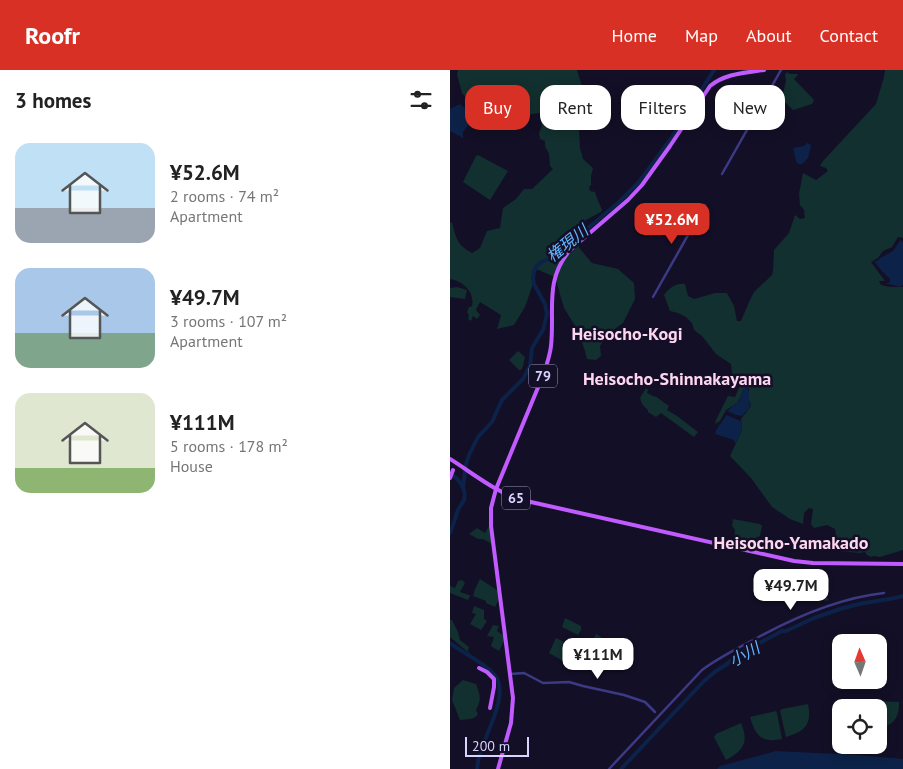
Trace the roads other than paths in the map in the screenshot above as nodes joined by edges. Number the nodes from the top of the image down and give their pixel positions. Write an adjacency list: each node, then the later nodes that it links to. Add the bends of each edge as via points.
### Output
1 (764, 70): 9 (main road, 79, via 727,76 710,86 642,185 564,257 552,294 549,356)
2 (781, 70): 3 (street)
3 (722, 174)
4 (704, 205): 5 (street)
5 (653, 297)
6 (450, 459): 9 (main road, 65)
7 (453, 470): 8 (main road)
8 (450, 478)
9 (496, 489): 10 (main road, 65, via 522,500 794,561); 13 (main road, 79, via 491,526)
10 (903, 564)
11 (884, 593): 17 (street, via 813,611 720,658 702,670)
12 (479, 668): 14 (main road, via 494,679)
13 (510, 674): 15 (street, via 524,673 543,683 569,682 624,695 645,702); 16 (main road, 79, via 512,716)
14 (490, 708)
15 (655, 712)
16 (498, 769)
17 (609, 769)

